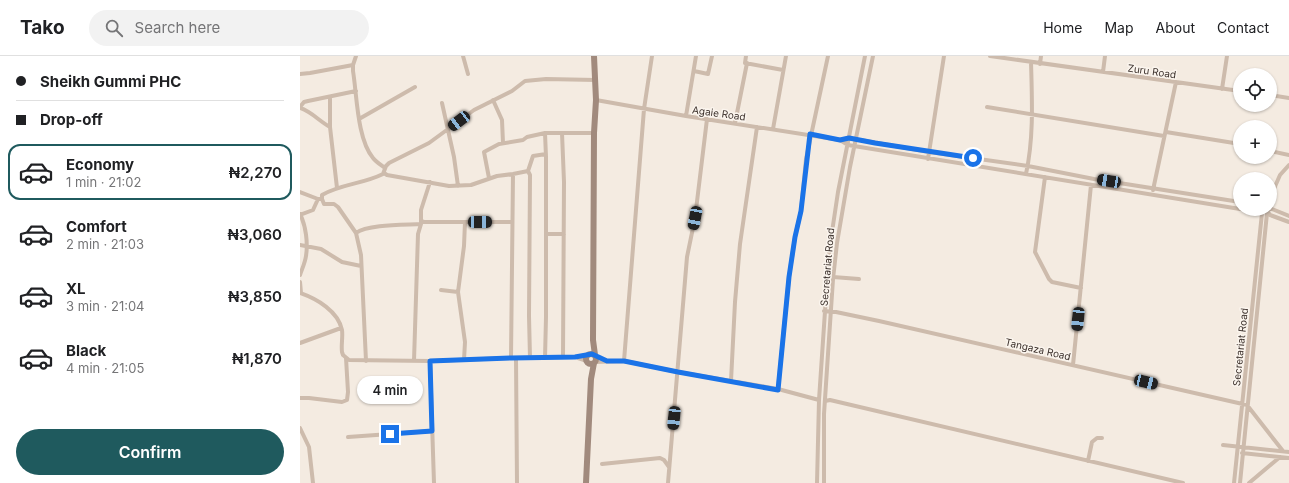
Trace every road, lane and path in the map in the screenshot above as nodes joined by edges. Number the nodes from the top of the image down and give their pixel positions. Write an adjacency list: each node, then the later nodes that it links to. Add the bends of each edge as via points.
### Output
1 (357, 56): 20 (street)
2 (463, 56): 25 (street)
3 (594, 56): 26 (street)
4 (652, 56): 41 (street)
5 (696, 56): 22 (street)
6 (712, 56): 22 (street, via 708,74)
7 (746, 56): 18 (street)
8 (786, 56): 21 (street)
9 (828, 56): 54 (street)
10 (865, 56): 56 (street, Secretariat Road)
11 (873, 56): 57 (street, Secretariat Road)
12 (944, 56): 63 (street)
13 (990, 56): 17 (street, Zuru Road)
14 (1041, 56): 19 (street)
15 (1105, 56): 23 (street)
16 (1227, 56): 29 (street)
17 (1031, 62): 19 (street, Zuru Road); 42 (street)
18 (746, 63): 21 (street); 46 (street)
19 (1040, 64): 23 (street, Zuru Road)
20 (353, 65): 24 (street); 31 (street)
21 (783, 70): 49 (street)
22 (694, 71): 43 (street)
23 (1103, 72): 27 (street, Zuru Road)
24 (300, 74)
25 (468, 74)
26 (596, 80): 35 (street, via 525,81); 36 (street)
27 (1176, 82): 29 (street, Zuru Road); 55 (street)
28 (416, 87): 44 (street)
29 (1222, 89): 30 (street, Zuru Road)
30 (1233, 90)
31 (356, 91): 33 (street); 44 (street)
32 (1277, 96): 34 (street)
33 (330, 97): 37 (street); 47 (street)
34 (1289, 98)
35 (493, 100): 50 (street, via 474,110); 59 (street, via 502,120)
36 (596, 100): 41 (street, Agaie Road); 53 (street)
37 (302, 101): 39 (street)
38 (442, 103): 50 (street)
39 (300, 107): 47 (street)
40 (987, 107): 42 (street)
41 (644, 109): 43 (street, Agaie Road); 128 (street)
42 (1032, 115): 55 (street); 69 (street)
43 (686, 116): 45 (street, Agaie Road)
44 (359, 119): 70 (street, via 370,154)
45 (707, 119): 46 (street, Agaie Road); 130 (street, via 688,257)
46 (735, 123): 48 (street, Agaie Road)
47 (330, 127): 80 (street)
48 (757, 127): 49 (street, Agaie Road); 131 (street, via 740,244)
49 (773, 129): 54 (street, Agaie Road)
50 (448, 130): 70 (street, via 429,143 394,160); 79 (street)
51 (545, 133): 52 (street); 59 (street); 65 (street)
52 (562, 133): 53 (street); 101 (street)
53 (594, 134): 123 (street)
54 (810, 134): 58 (street, Agaie Road); 132 (street, via 801,211 789,277)
55 (1165, 134): 60 (street); 81 (street)
56 (849, 138): 57 (street); 58 (street); 61 (street, Secretariat Road)
57 (856, 139): 62 (street, Secretariat Road); 63 (street)
58 (840, 140): 61 (street)
59 (504, 143): 75 (street, via 484,152)
60 (1233, 143)
61 (848, 145): 62 (street); 113 (street, Secretariat Road, via 833,221)
62 (854, 146): 67 (street); 106 (street, Secretariat Road, via 840,218)
63 (929, 152): 67 (street); 69 (street)
64 (1277, 152): 66 (street)
65 (546, 154): 71 (street, via 533,156); 100 (street)
66 (1289, 155)
67 (928, 159): 73 (street)
68 (1289, 165): 77 (street)
69 (1028, 166): 73 (street); 81 (street)
70 (384, 170): 76 (street, via 387,175); 80 (street, via 363,182)
71 (528, 171): 72 (street); 121 (street)
72 (513, 174): 75 (street); 97 (street)
73 (1026, 174): 74 (street)
74 (1045, 177): 78 (street); 109 (street, via 1035,252 1052,282)
75 (489, 178): 79 (street, via 471,185)
76 (430, 182): 79 (street); 95 (street, via 421,210)
77 (1277, 182)
78 (1091, 185): 83 (street); 109 (street)
79 (458, 186)
80 (337, 188): 85 (street, via 322,195)
81 (1154, 188): 83 (street); 84 (street)
82 (300, 192): 85 (street)
83 (1152, 194): 87 (street)
84 (1198, 195): 86 (street); 87 (street)
85 (320, 199): 90 (street, via 314,210); 99 (street, via 324,204 334,204 338,207)
86 (1233, 201)
87 (1197, 202): 88 (street)
88 (1233, 208)
89 (1277, 211): 94 (street)
90 (300, 214): 103 (street)
91 (1264, 216): 136 (street, Secretariat Road)
92 (1265, 216): 137 (street, Secretariat Road)
93 (1273, 216): 98 (street)
94 (1289, 216)
95 (421, 222): 96 (street); 99 (street, via 382,226); 126 (street, via 418,234)
96 (465, 222): 97 (street); 111 (street)
97 (512, 222): 119 (street)
98 (1289, 222)
99 (356, 233): 104 (street)
100 (546, 234): 101 (street); 122 (street)
101 (564, 234): 117 (street)
102 (300, 245): 103 (street)
103 (307, 247): 104 (street, via 321,249 342,262); 105 (street)
104 (361, 266): 125 (street)
105 (300, 275)
106 (833, 277): 107 (street); 114 (street, Secretariat Road)
107 (859, 279)
108 (300, 282): 112 (street)
109 (1081, 288): 129 (street)
110 (442, 290): 111 (street)
111 (458, 292): 124 (street, via 465,342)
112 (300, 293): 115 (street, via 328,309)
113 (824, 312): 114 (street, Tangaza Road); 134 (street, Secretariat Road)
114 (831, 312): 129 (street, Tangaza Road); 135 (street, Secretariat Road)
115 (341, 328): 116 (street); 118 (street, via 342,352)
116 (300, 343)
117 (563, 357): 122 (street); 123 (street)
118 (346, 358): 125 (street); 133 (street, via 347,400 342,402)
119 (511, 358): 120 (street); 124 (street)
120 (516, 358): 121 (street); 155 (street)
121 (530, 358): 122 (street)
122 (545, 358)
123 (591, 359): 128 (street); 156 (street)
124 (464, 360): 127 (street)
125 (366, 361): 126 (street)
126 (414, 361): 127 (street)
127 (430, 361): 139 (street)
128 (624, 361): 130 (street)
129 (1073, 365): 136 (street, Tangaza Road)
130 (678, 372): 131 (street); 152 (street)
131 (731, 381): 132 (street)
132 (778, 390): 134 (street)
133 (300, 398)
134 (819, 400): 158 (street, Secretariat Road)
135 (825, 401): 150 (street, via 830,400); 159 (street, Secretariat Road)
136 (1242, 404): 137 (street, Tangaza Road); 144 (street, Secretariat Road)
137 (1247, 405): 143 (street, Secretariat Road); 145 (street)
138 (300, 428): 153 (street, via 309,447)
139 (432, 431): 140 (street); 154 (street)
140 (348, 437)
141 (1102, 438): 150 (street, via 1096,438 1092,442)
142 (1223, 445): 144 (street)
143 (1243, 448): 144 (street); 145 (street); 147 (street, Secretariat Road)
144 (1237, 450): 147 (street); 161 (street, Secretariat Road)
145 (1283, 451): 146 (street)
146 (1289, 452)
147 (1243, 453): 148 (street); 162 (street, Secretariat Road)
148 (1280, 458): 149 (street); 163 (street)
149 (1289, 458)
150 (1088, 461): 160 (street)
151 (602, 464): 152 (street, via 660,458)
152 (669, 468): 157 (street)
153 (313, 483)
154 (434, 483)
155 (517, 483)
156 (586, 483)
157 (668, 483)
158 (817, 483)
159 (824, 483)
160 (1183, 483)
161 (1234, 483)
162 (1240, 483)
163 (1249, 483)

